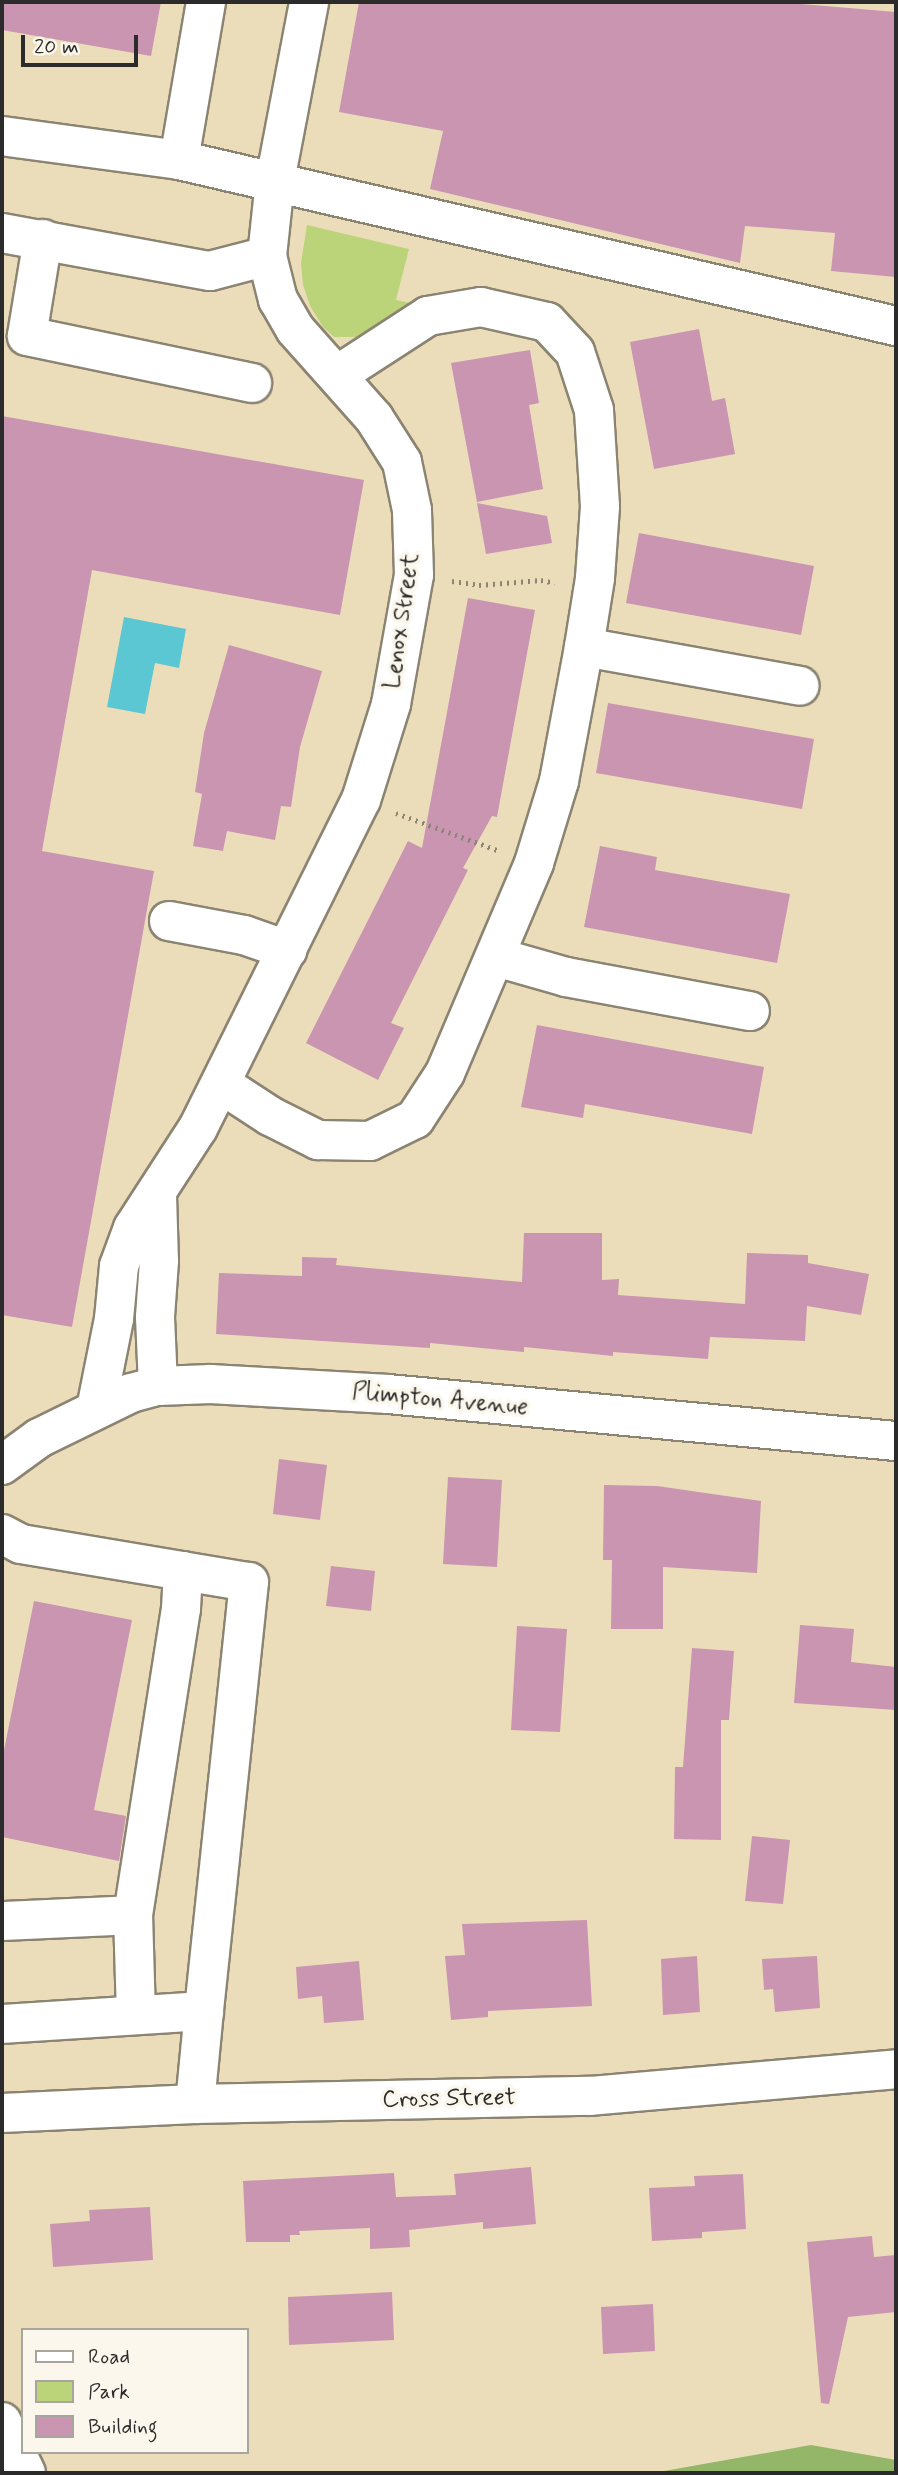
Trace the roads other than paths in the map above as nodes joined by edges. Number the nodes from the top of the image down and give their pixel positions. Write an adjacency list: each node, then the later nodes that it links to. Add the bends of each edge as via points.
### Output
1 (206, 2): 4 (street)
2 (309, 2): 5 (street, Lenox Street)
3 (2, 136): 4 (street)
4 (179, 160): 5 (street)
5 (275, 181): 8 (street, Lenox Street); 9 (street)
6 (2, 233): 7 (street)
7 (43, 239): 8 (street, via 210,271); 11 (street, via 27,336)
8 (267, 256): 10 (street, Lenox Street, via 283,310)
9 (896, 326)
10 (337, 375): 12 (street, via 428,316 481,307 547,322 575,352 594,410 600,506); 15 (street, Lenox Street, via 374,418 402,462 412,510 414,575 391,704 372,770 359,806)
11 (252, 383)
12 (584, 647): 13 (street); 16 (street, via 559,781 534,863)
13 (800, 686)
14 (169, 921): 15 (street, via 244,935)
15 (287, 950): 18 (street, Lenox Street)
16 (496, 957): 17 (street, via 566,977); 18 (street, via 445,1073 415,1119 370,1141 318,1140)
17 (750, 1011)
18 (221, 1084): 19 (street, Lenox Street)
19 (157, 1195): 20 (street); 21 (street, Lenox Street, via 133,1228 119,1266)
20 (158, 1387): 21 (street, Plimpton Avenue); 22 (street, Plimpton Avenue, via 211,1384 388,1394)
21 (96, 1409): 23 (street, Plimpton Avenue, via 39,1438)
22 (896, 1441)
23 (2, 1465)
24 (2, 1534): 25 (street, via 21,1544)
25 (183, 1571): 26 (street); 28 (street, via 249,1582)
26 (133, 1915): 27 (street); 29 (street)
27 (2, 1921)
28 (204, 2011): 29 (street); 32 (street)
29 (135, 2015): 30 (street)
30 (2, 2024)
31 (896, 2069): 32 (street, Cross Street, via 590,2096)
32 (195, 2104): 33 (street, Cross Street)
33 (2, 2113)
34 (2, 2422): 35 (street)
35 (26, 2473)

